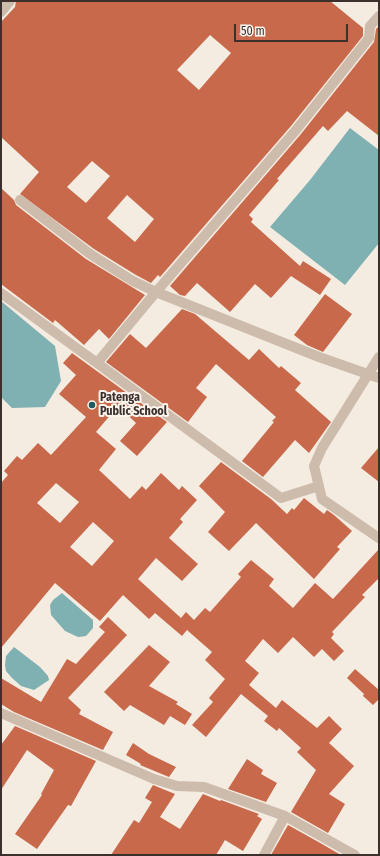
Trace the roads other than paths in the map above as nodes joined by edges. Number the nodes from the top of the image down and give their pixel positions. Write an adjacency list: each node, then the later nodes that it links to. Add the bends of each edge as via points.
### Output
1 (10, 1): 2 (street)
2 (1, 12)
3 (379, 16): 6 (street, via 370,26 369,38 296,130)
4 (20, 200): 6 (street, via 90,254)
5 (1, 292): 8 (street)
6 (156, 292): 8 (street); 9 (street)
7 (379, 357): 9 (street)
8 (97, 363): 11 (street, via 281,498)
9 (368, 374): 10 (street); 11 (street, via 322,448 314,466)
10 (379, 378)
11 (319, 486): 12 (street, via 322,499)
12 (379, 538)
13 (1, 713): 14 (street, via 154,779 177,786 204,787)
14 (285, 816): 15 (street); 16 (street)
15 (264, 855)
16 (354, 855)

